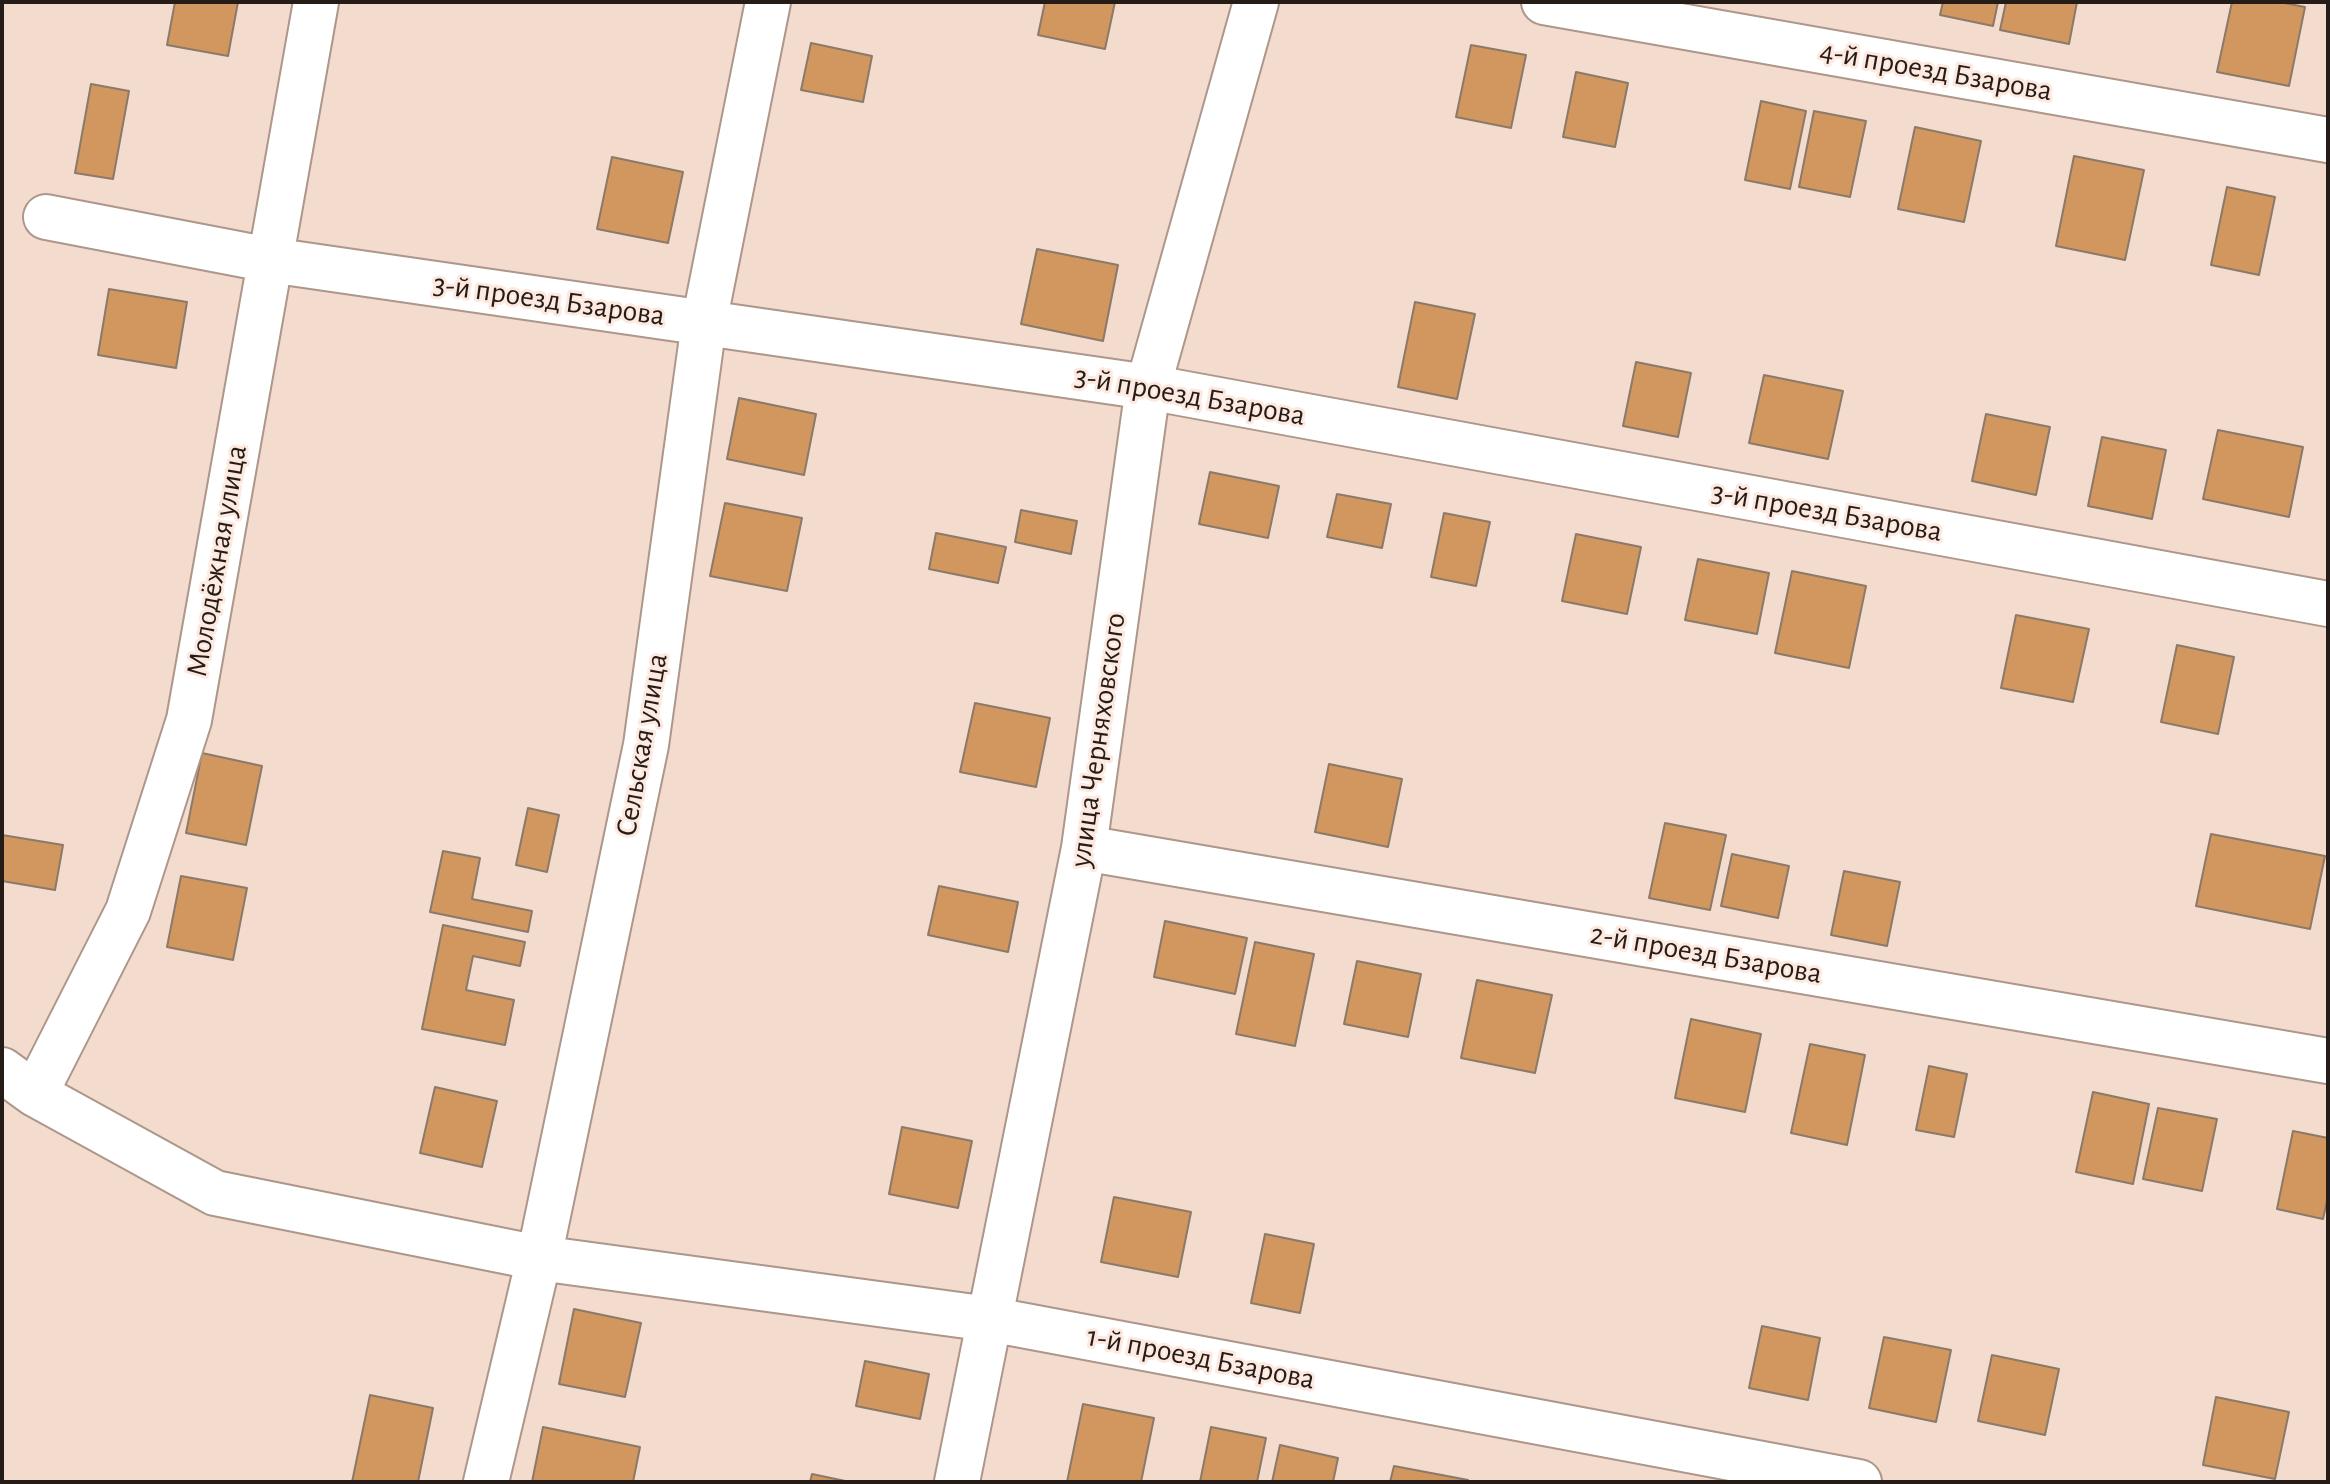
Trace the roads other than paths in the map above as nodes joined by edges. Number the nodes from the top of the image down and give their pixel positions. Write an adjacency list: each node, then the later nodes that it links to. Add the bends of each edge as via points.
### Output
1 (316, 2): 7 (street, Молодёжная улица)
2 (768, 2): 8 (street, Сельская улица)
3 (1256, 2): 9 (street, улица Черняховского)
4 (1544, 2): 5 (street, 4-й проезд Бзарова)
5 (2328, 140)
6 (46, 217): 7 (street, 3-й проезд Бзарова)
7 (270, 260): 8 (street, 3-й проезд Бзарова); 13 (street, Молодёжная улица, via 189,720 128,911)
8 (704, 323): 9 (street, 3-й проезд Бзарова); 14 (street, Сельская улица, via 646,745)
9 (1148, 387): 10 (street, 3-й проезд Бзарова); 11 (street, улица Черняховского)
10 (2328, 604)
11 (1084, 848): 12 (street, 2-й проезд Бзарова); 15 (street, улица Черняховского)
12 (2328, 1061)
13 (18, 1082): 14 (street, 1-й проезд Бзарова, via 215,1193)
14 (539, 1258): 15 (street, 1-й проезд Бзарова); 16 (street, Сельская улица)
15 (989, 1319): 17 (street, улица Черняховского); 18 (street, 1-й проезд Бзарова)
16 (486, 1482)
17 (957, 1482)
18 (1859, 1482)

